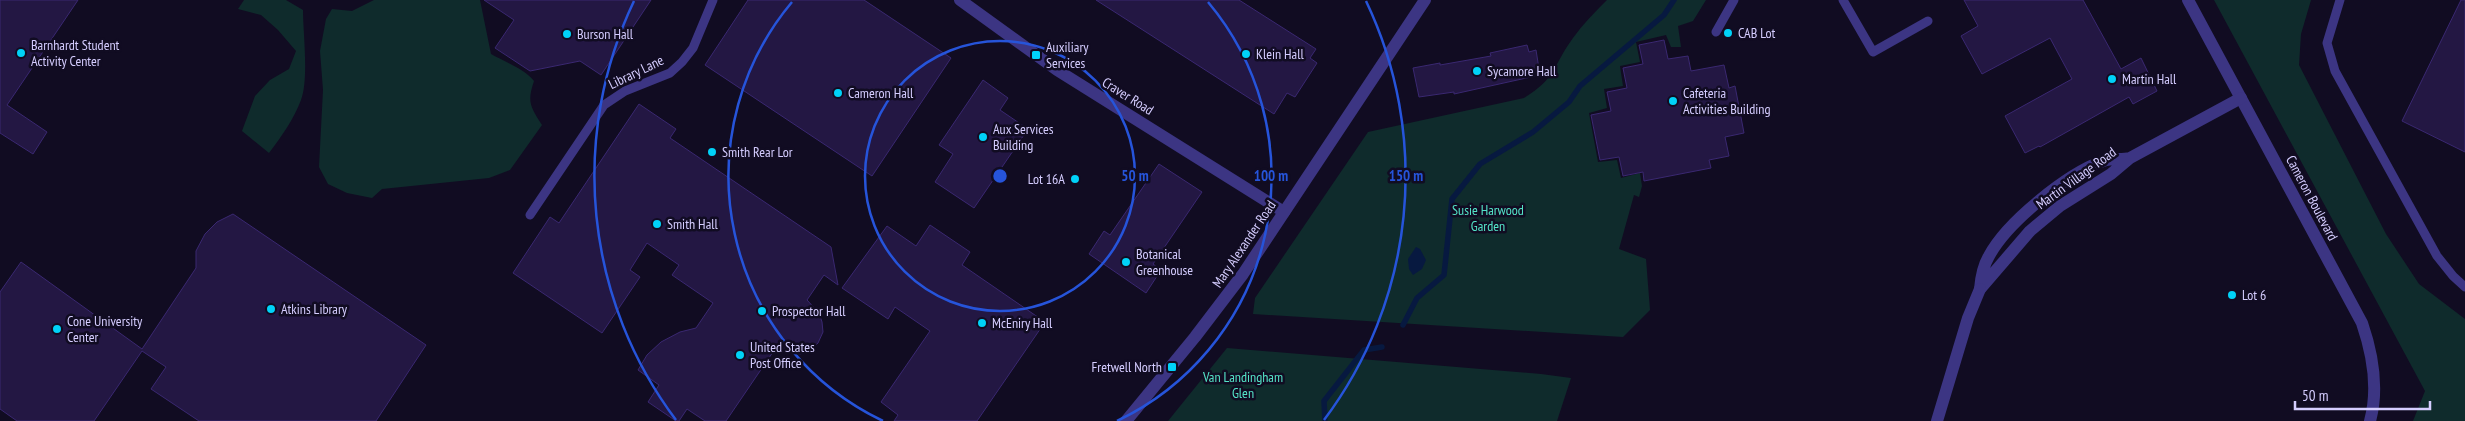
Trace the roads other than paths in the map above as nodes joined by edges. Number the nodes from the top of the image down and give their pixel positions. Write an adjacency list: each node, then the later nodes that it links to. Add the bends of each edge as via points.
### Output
1 (713, 0): 12 (lane, Library Lane, via 693,48 682,62 670,73 625,90 604,105)
2 (960, 0): 11 (street, Craver Road, via 1057,70)
3 (1425, 0): 11 (street, Mary Alexander Road)
4 (1734, 0): 9 (lane)
5 (1843, 0): 8 (lane, via 1872,52)
6 (2188, 0): 10 (street, Cameron Boulevard)
7 (2340, 0): 13 (lane, via 2326,43 2335,71 2437,256)
8 (1928, 21)
9 (1716, 32)
10 (2241, 98): 15 (street, Martin Village Road, via 2130,158 2102,162 2052,191 2006,232 1989,255 1981,275 1980,289); 16 (street, Cameron Boulevard, via 2362,323 2371,352 2374,378)
11 (1284, 212): 14 (street, Mary Alexander Road, via 1214,313)
12 (530, 216)
13 (2465, 287)
14 (1126, 421)
15 (1937, 421)
16 (2370, 421)

